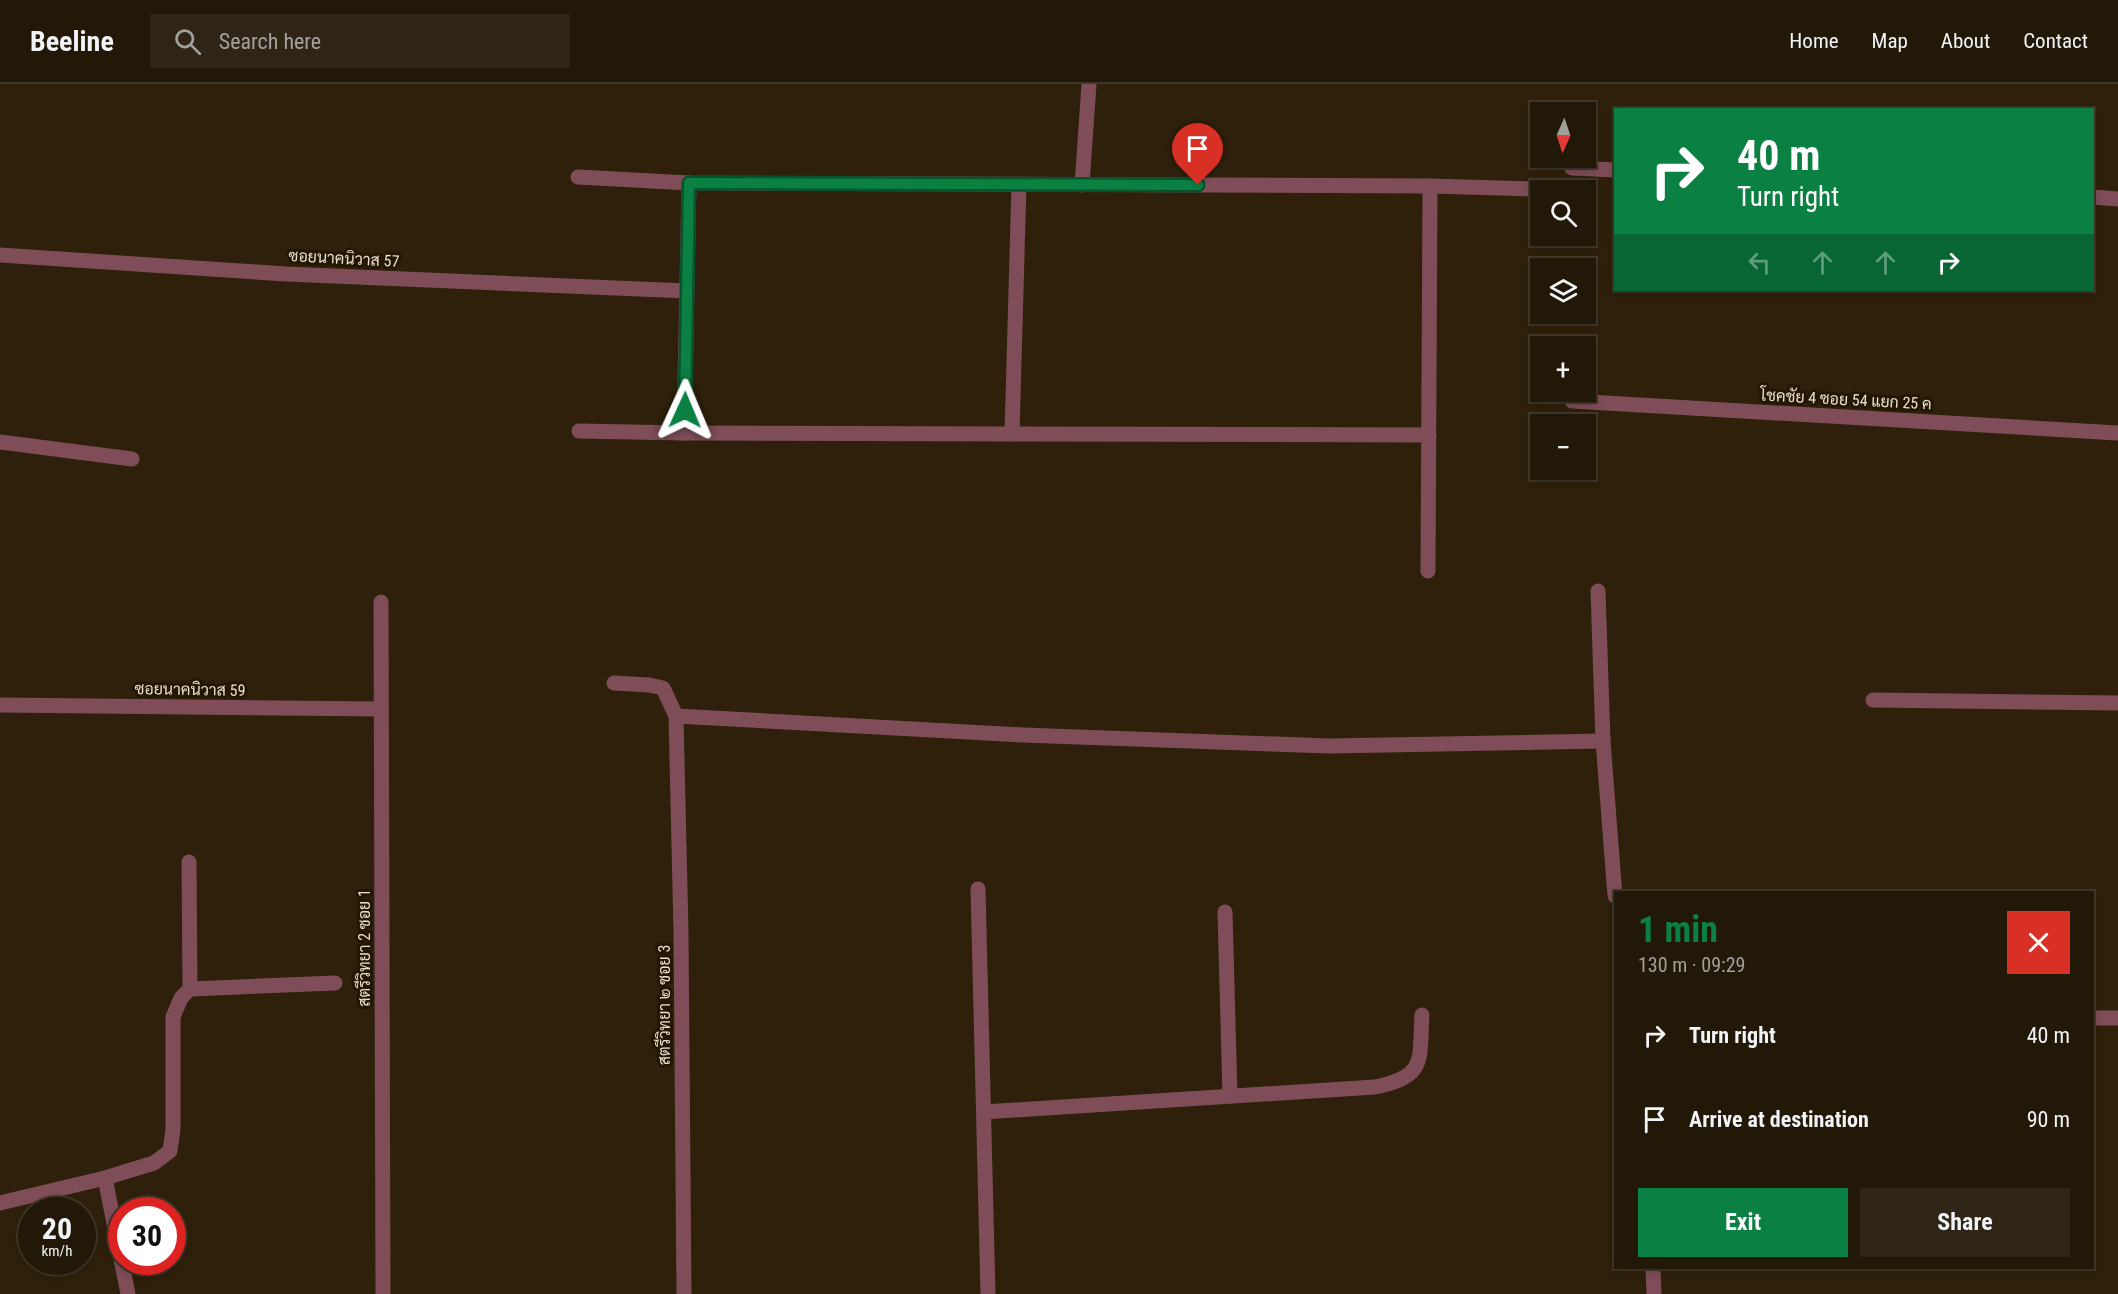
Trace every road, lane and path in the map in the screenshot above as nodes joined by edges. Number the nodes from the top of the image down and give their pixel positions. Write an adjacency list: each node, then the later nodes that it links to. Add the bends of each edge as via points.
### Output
1 (1089, 84): 7 (street)
2 (1572, 168): 3 (street)
3 (1614, 170)
4 (578, 177): 5 (street)
5 (689, 183): 6 (street); 13 (street)
6 (1019, 184): 7 (street); 18 (street)
7 (1082, 185): 8 (street)
8 (1430, 186): 9 (street); 19 (street)
9 (1530, 189)
10 (2094, 197): 11 (street)
11 (2118, 199)
12 (0, 255): 13 (street, ซอยนาคนิวาส 57, via 286,274)
13 (687, 291): 16 (street)
14 (1589, 402): 17 (street, โชคชัย 4 ซอย 54 แยก 25 ค)
15 (579, 431): 16 (street)
16 (684, 433): 18 (street)
17 (2118, 433)
18 (1012, 434): 19 (street)
19 (1429, 435): 22 (street)
20 (0, 442): 21 (street)
21 (132, 459)
22 (1428, 571)
23 (1598, 591): 31 (street)
24 (381, 602): 29 (street, สตรีวิทยา 2 ซอย 1)
25 (614, 683): 30 (street, via 663,688)
26 (1873, 700): 27 (street)
27 (2118, 703)
28 (0, 705): 29 (street, ซอยนาคนิวาส 59)
29 (381, 709): 47 (street, สตรีวิทยา 2 ซอย 1)
30 (676, 716): 31 (street, via 1023,735 1329,746); 48 (street, สตรีวิทยา ๒ ซอย 3)
31 (1603, 741): 34 (street)
32 (189, 862): 37 (street)
33 (978, 889): 42 (street)
34 (1615, 891)
35 (1225, 912): 41 (street)
36 (335, 983): 37 (street)
37 (190, 989): 43 (street, via 181,998 173,1017 170,1151 154,1163)
38 (1422, 1015): 41 (street, via 1419,1057 1413,1073 1398,1082 1376,1087)
39 (2094, 1018): 40 (street)
40 (2118, 1018)
41 (1230, 1096): 42 (street)
42 (984, 1112): 49 (street)
43 (105, 1178): 44 (street); 46 (street)
44 (0, 1203)
45 (1653, 1269): 50 (street)
46 (128, 1294)
47 (383, 1294)
48 (684, 1294)
49 (988, 1294)
50 (1654, 1294)

